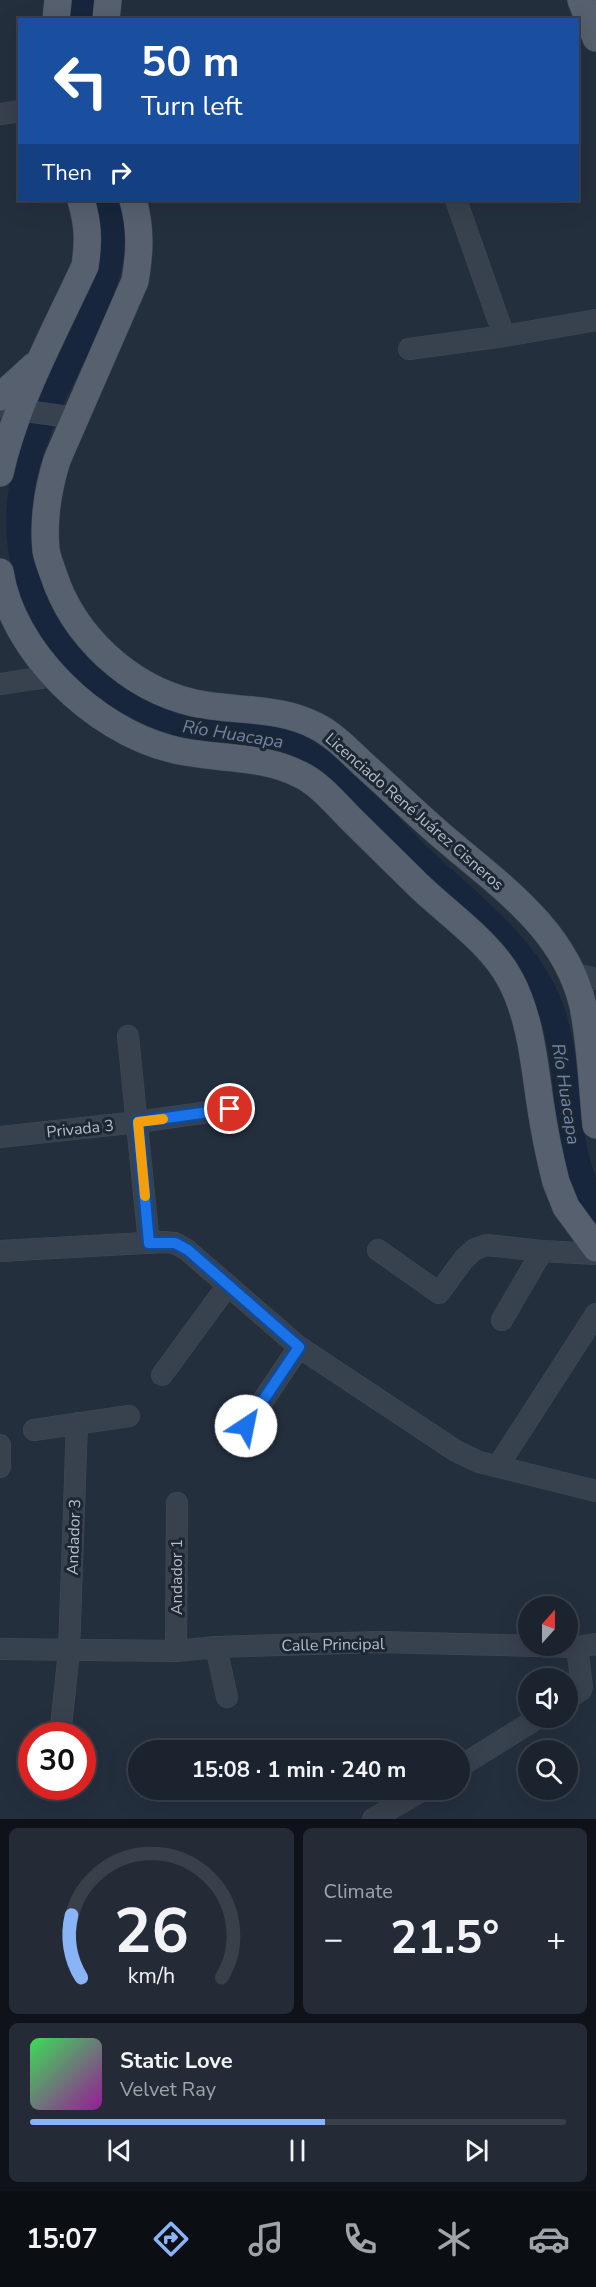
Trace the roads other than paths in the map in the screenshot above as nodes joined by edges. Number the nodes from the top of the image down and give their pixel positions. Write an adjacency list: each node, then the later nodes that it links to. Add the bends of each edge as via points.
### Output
1 (58, 0): 4 (main road)
2 (108, 0): 5 (main road)
3 (581, 0): 6 (main road)
4 (56, 18)
5 (106, 18)
6 (596, 38)
7 (18, 111): 8 (street)
8 (0, 114)
9 (81, 201): 15 (main road, via 88,242 85,266 45,354)
10 (133, 201): 16 (main road, Licenciado René Juárez Cisneros, via 140,250 135,281)
11 (456, 201): 13 (street)
12 (596, 320): 13 (street)
13 (504, 336): 14 (street)
14 (409, 349)
15 (13, 407): 16 (street); 17 (main road)
16 (72, 418): 21 (main road, Licenciado René Juárez Cisneros, via 50,484 45,518 46,552 57,588 76,624 105,655 160,692 195,703 264,710 317,726 520,903)
17 (1, 455)
18 (0, 572): 19 (main road, via 17,625)
19 (53, 676): 20 (street); 29 (main road, via 77,700 140,740 172,750 277,765 301,774 493,955 510,978 523,1008 555,1182 566,1207)
20 (0, 684)
21 (584, 976): 22 (main road, Licenciado René Juárez Cisneros, via 582,1005)
22 (592, 1028): 26 (main road, Licenciado René Juárez Cisneros)
23 (128, 1036): 25 (street)
24 (230, 1109): 25 (street, Privada 3)
25 (138, 1122): 27 (street, Privada 3); 28 (street)
26 (596, 1125)
27 (0, 1137)
28 (149, 1243): 30 (street); 34 (street, via 175,1243)
29 (596, 1248)
30 (0, 1251)
31 (378, 1251): 32 (street, via 439,1293 475,1249 487,1245)
32 (542, 1251): 33 (street); 36 (street)
33 (596, 1254)
34 (228, 1285): 37 (street); 38 (street)
35 (596, 1314): 44 (street)
36 (502, 1320)
37 (299, 1347): 41 (street); 44 (street, via 456,1451)
38 (162, 1375)
39 (129, 1416): 40 (street)
40 (77, 1423): 42 (street); 51 (street, Andador 3)
41 (246, 1426)
42 (34, 1430)
43 (0, 1445): 45 (street)
44 (498, 1466): 46 (street)
45 (0, 1467)
46 (596, 1491)
47 (177, 1503): 52 (street, Andador 1)
48 (587, 1646): 49 (street, Calle Principal, via 379,1642); 53 (street)
49 (216, 1647): 52 (street, Calle Principal); 54 (street)
50 (0, 1649): 51 (street, Calle Principal)
51 (69, 1651): 52 (street, Calle Principal); 55 (street, Andador 3)
52 (176, 1651)
53 (578, 1692)
54 (227, 1697)
55 (61, 1722)
56 (522, 1728): 57 (street)
57 (470, 1760)
58 (406, 1800): 59 (street)
59 (373, 1819)

